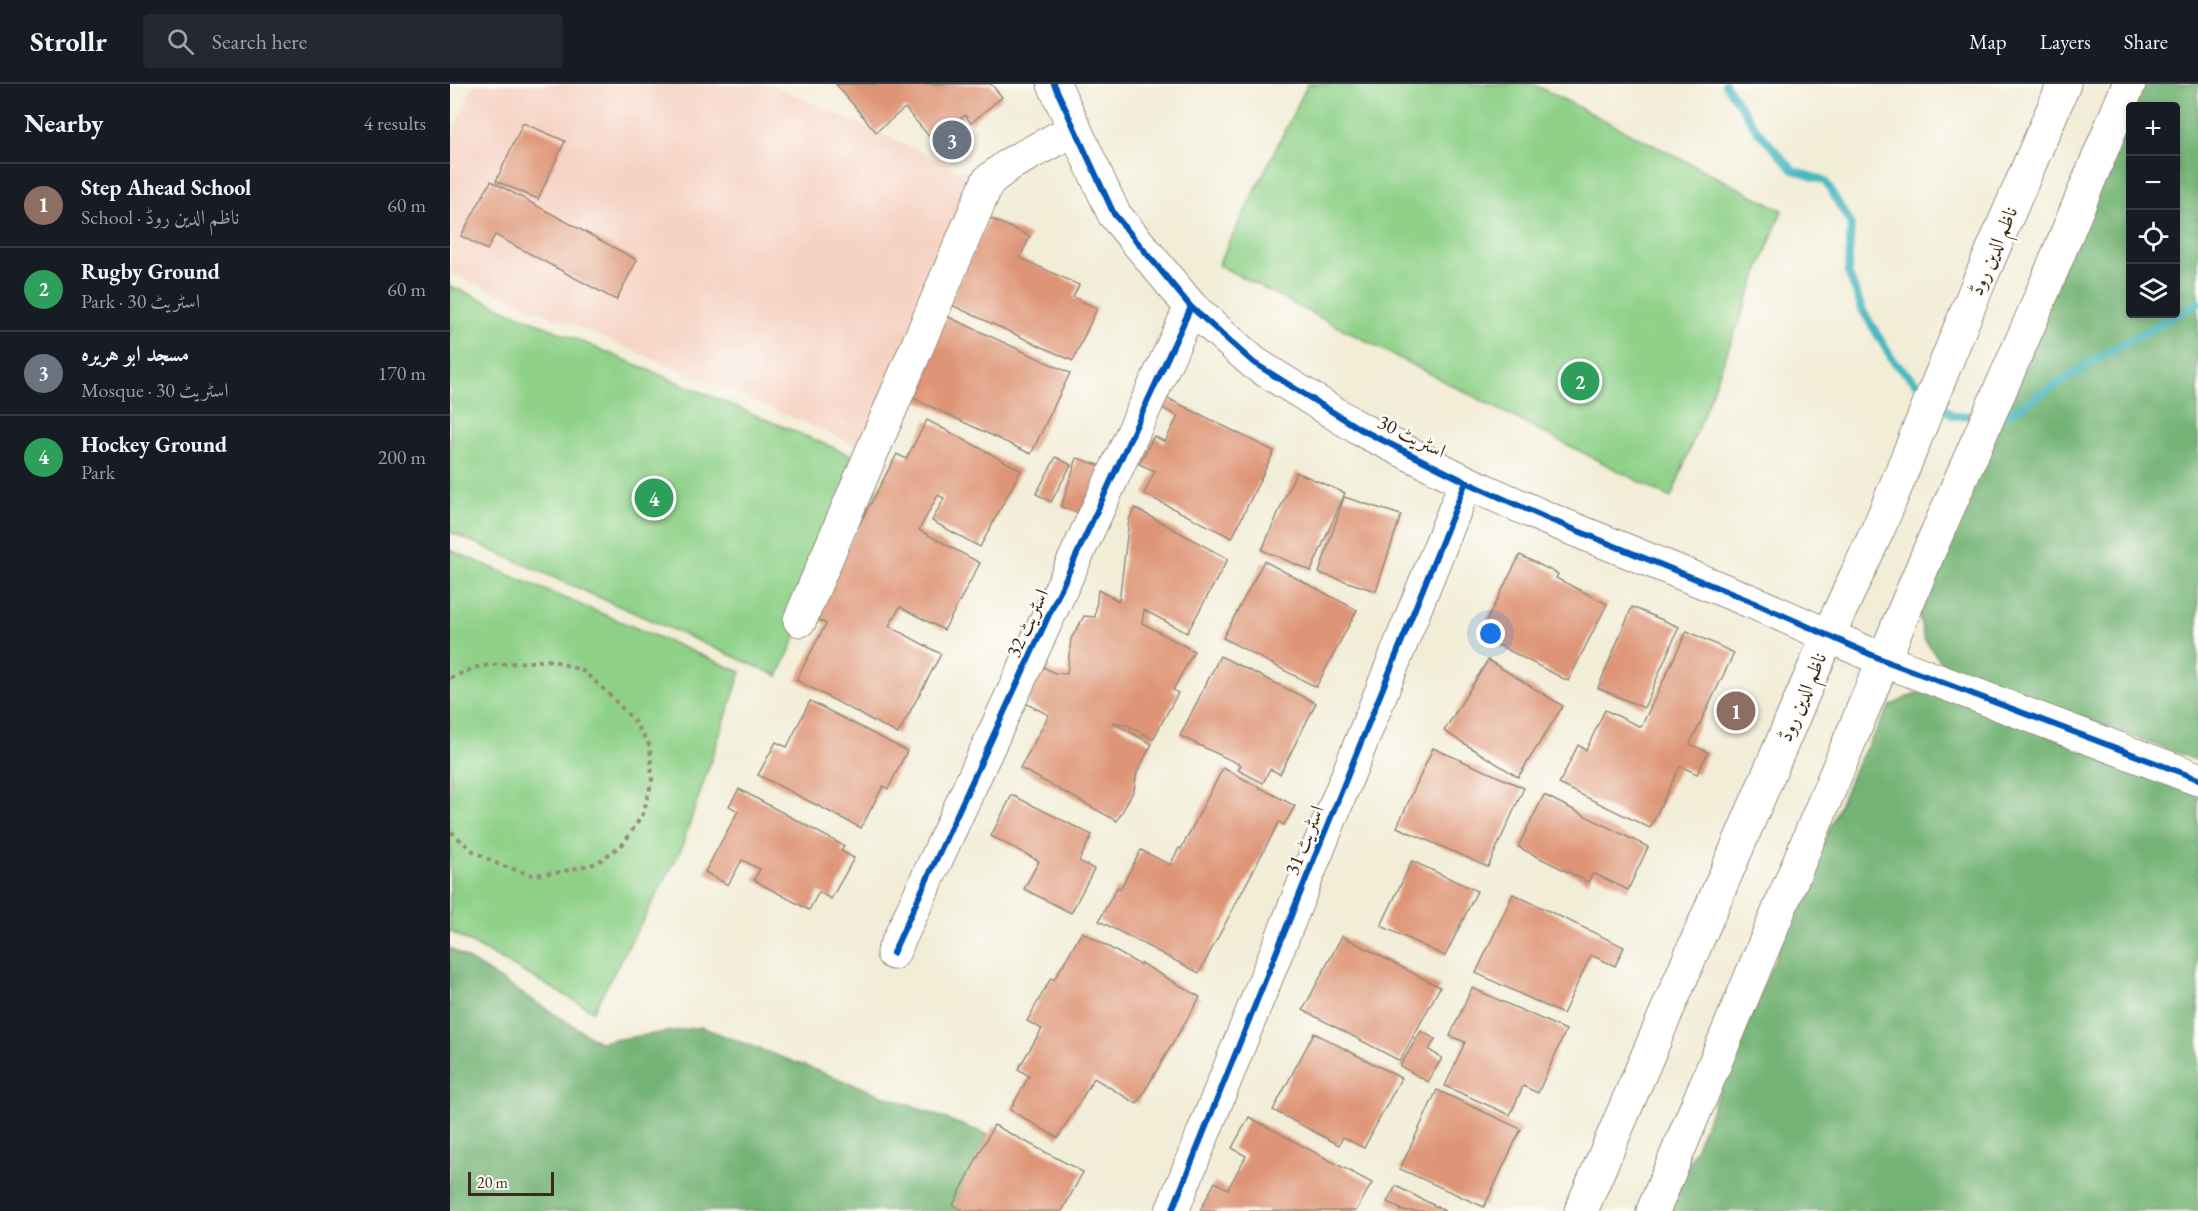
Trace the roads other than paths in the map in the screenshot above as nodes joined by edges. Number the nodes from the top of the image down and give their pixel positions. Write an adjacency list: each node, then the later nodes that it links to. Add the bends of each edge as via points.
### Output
1 (1054, 84): 4 (street, اسٹریٹ 30)
2 (2064, 84): 8 (street, ناظم الدین روڈ, via 1880,525)
3 (2129, 84): 9 (street)
4 (1075, 129): 5 (street, اسٹریٹ 30, via 1114,214); 7 (street, via 1010,164 988,181)
5 (1191, 307): 6 (street, اسٹریٹ 30, via 1254,363 1360,429); 11 (street, اسٹریٹ 32)
6 (1466, 482): 8 (street, اسٹریٹ 30); 12 (street, اسٹریٹ 31)
7 (800, 620)
8 (1828, 636): 9 (street, اسٹریٹ 30); 13 (street, ناظم الدین روڈ)
9 (1883, 660): 10 (street, اسٹریٹ 30); 14 (street)
10 (2198, 779)
11 (893, 953)
12 (1172, 1211)
13 (1581, 1211)
14 (1653, 1211)

